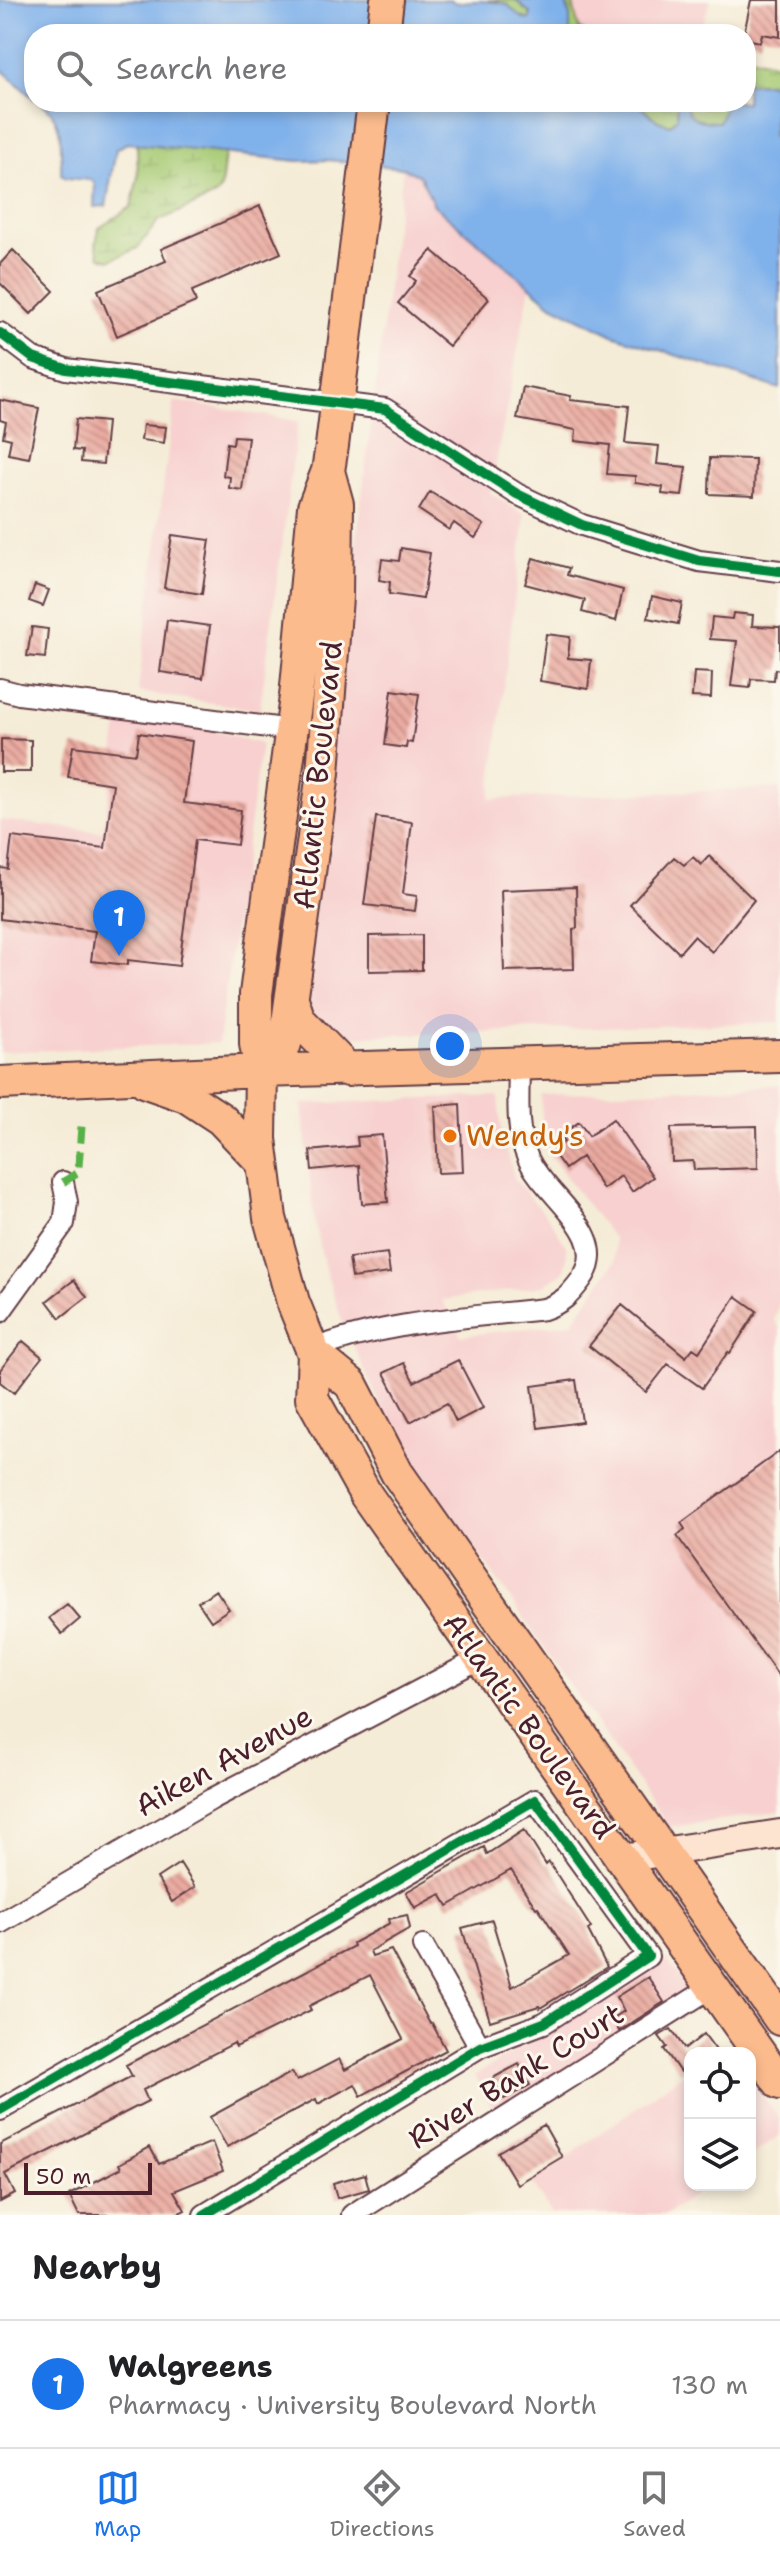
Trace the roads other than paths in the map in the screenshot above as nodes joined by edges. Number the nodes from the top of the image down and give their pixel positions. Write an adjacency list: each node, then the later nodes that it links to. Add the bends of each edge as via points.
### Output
1 (387, 0): 2 (main road)
2 (384, 24)
3 (373, 112): 5 (main road, Atlantic Boulevard)
4 (0, 333): 5 (street, via 33,358 66,369)
5 (338, 402): 6 (main road, Atlantic Boulevard); 7 (street, via 385,409 517,494 582,525 699,561)
6 (328, 471): 9 (main road, Atlantic Boulevard, via 314,507); 10 (main road, Atlantic Boulevard, via 337,504 336,597 323,773)
7 (780, 571)
8 (0, 689): 9 (street)
9 (291, 730): 14 (main road, Atlantic Boulevard, via 256,994)
10 (292, 999): 13 (main road, via 299,1020); 14 (main road, Atlantic Boulevard, via 285,1044)
11 (780, 1056): 12 (main road)
12 (519, 1064): 13 (main road); 20 (street, via 526,1155 586,1235 592,1249 587,1273 569,1296 544,1309 394,1325 347,1336)
13 (348, 1070): 14 (main road)
14 (261, 1071): 15 (main road); 17 (main road, Atlantic Boulevard)
15 (132, 1078): 16 (main road); 17 (main road, via 186,1096 221,1119)
16 (0, 1083)
17 (263, 1163): 20 (main road, Atlantic Boulevard, via 270,1218)
18 (63, 1182): 19 (street, via 64,1223)
19 (0, 1312)
20 (313, 1352): 21 (main road, Atlantic Boulevard, via 312,1398 348,1466); 23 (main road, Atlantic Boulevard, via 351,1384 397,1473)
21 (481, 1658): 24 (main road, Atlantic Boulevard); 26 (street, Aiken Avenue, via 212,1799)
22 (780, 1834): 23 (street)
23 (662, 1852): 24 (street); 29 (main road, Atlantic Boulevard)
24 (623, 1858): 25 (street); 28 (main road, Atlantic Boulevard)
25 (590, 1875): 30 (street, via 648,1956 544,2023); 32 (street, via 535,1800)
26 (0, 1923)
27 (423, 1946): 30 (street)
28 (712, 1987): 31 (main road, Atlantic Boulevard); 34 (street, River Bank Court)
29 (780, 2019)
30 (480, 2047): 33 (street)
31 (780, 2083)
32 (0, 2110)
33 (204, 2215)
34 (352, 2215)

